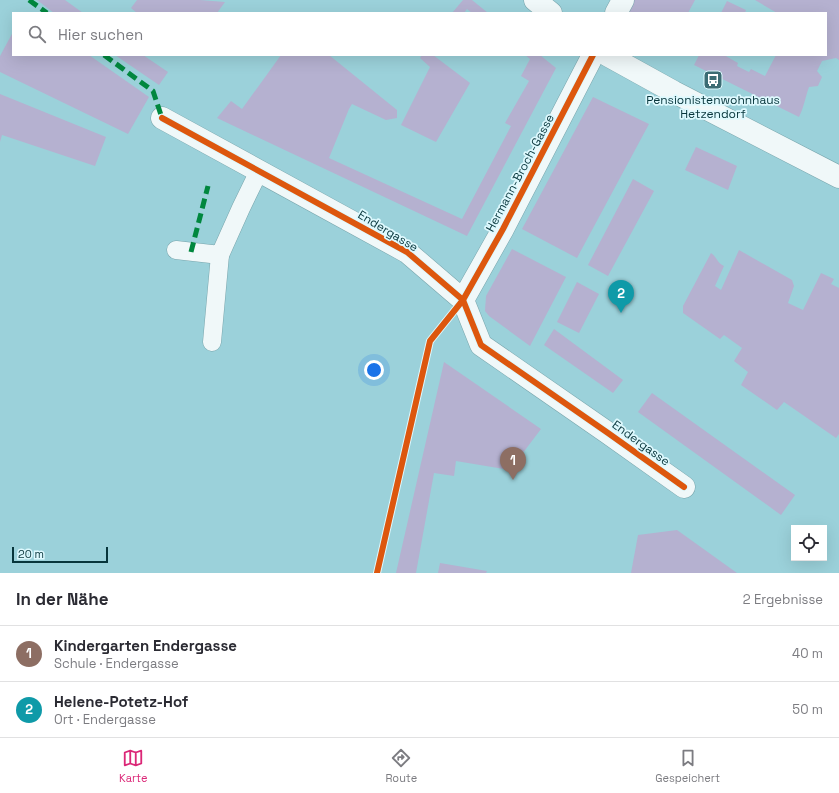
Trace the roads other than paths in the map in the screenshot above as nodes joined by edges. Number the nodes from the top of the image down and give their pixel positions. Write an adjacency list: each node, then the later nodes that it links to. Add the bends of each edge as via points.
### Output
1 (535, 0): 3 (street)
2 (623, 0): 4 (street)
3 (550, 12)
4 (617, 12)
5 (592, 56): 12 (street, Hermann-Broch-Gasse, via 503,229)
6 (609, 56): 9 (street)
7 (162, 118): 8 (street, Endergasse)
8 (260, 171): 11 (lane); 12 (street, Endergasse, via 407,252)
9 (839, 176)
10 (176, 250): 11 (lane)
11 (220, 254): 13 (lane)
12 (463, 300): 14 (street, Endergasse, via 481,345)
13 (212, 342)
14 (684, 487)

